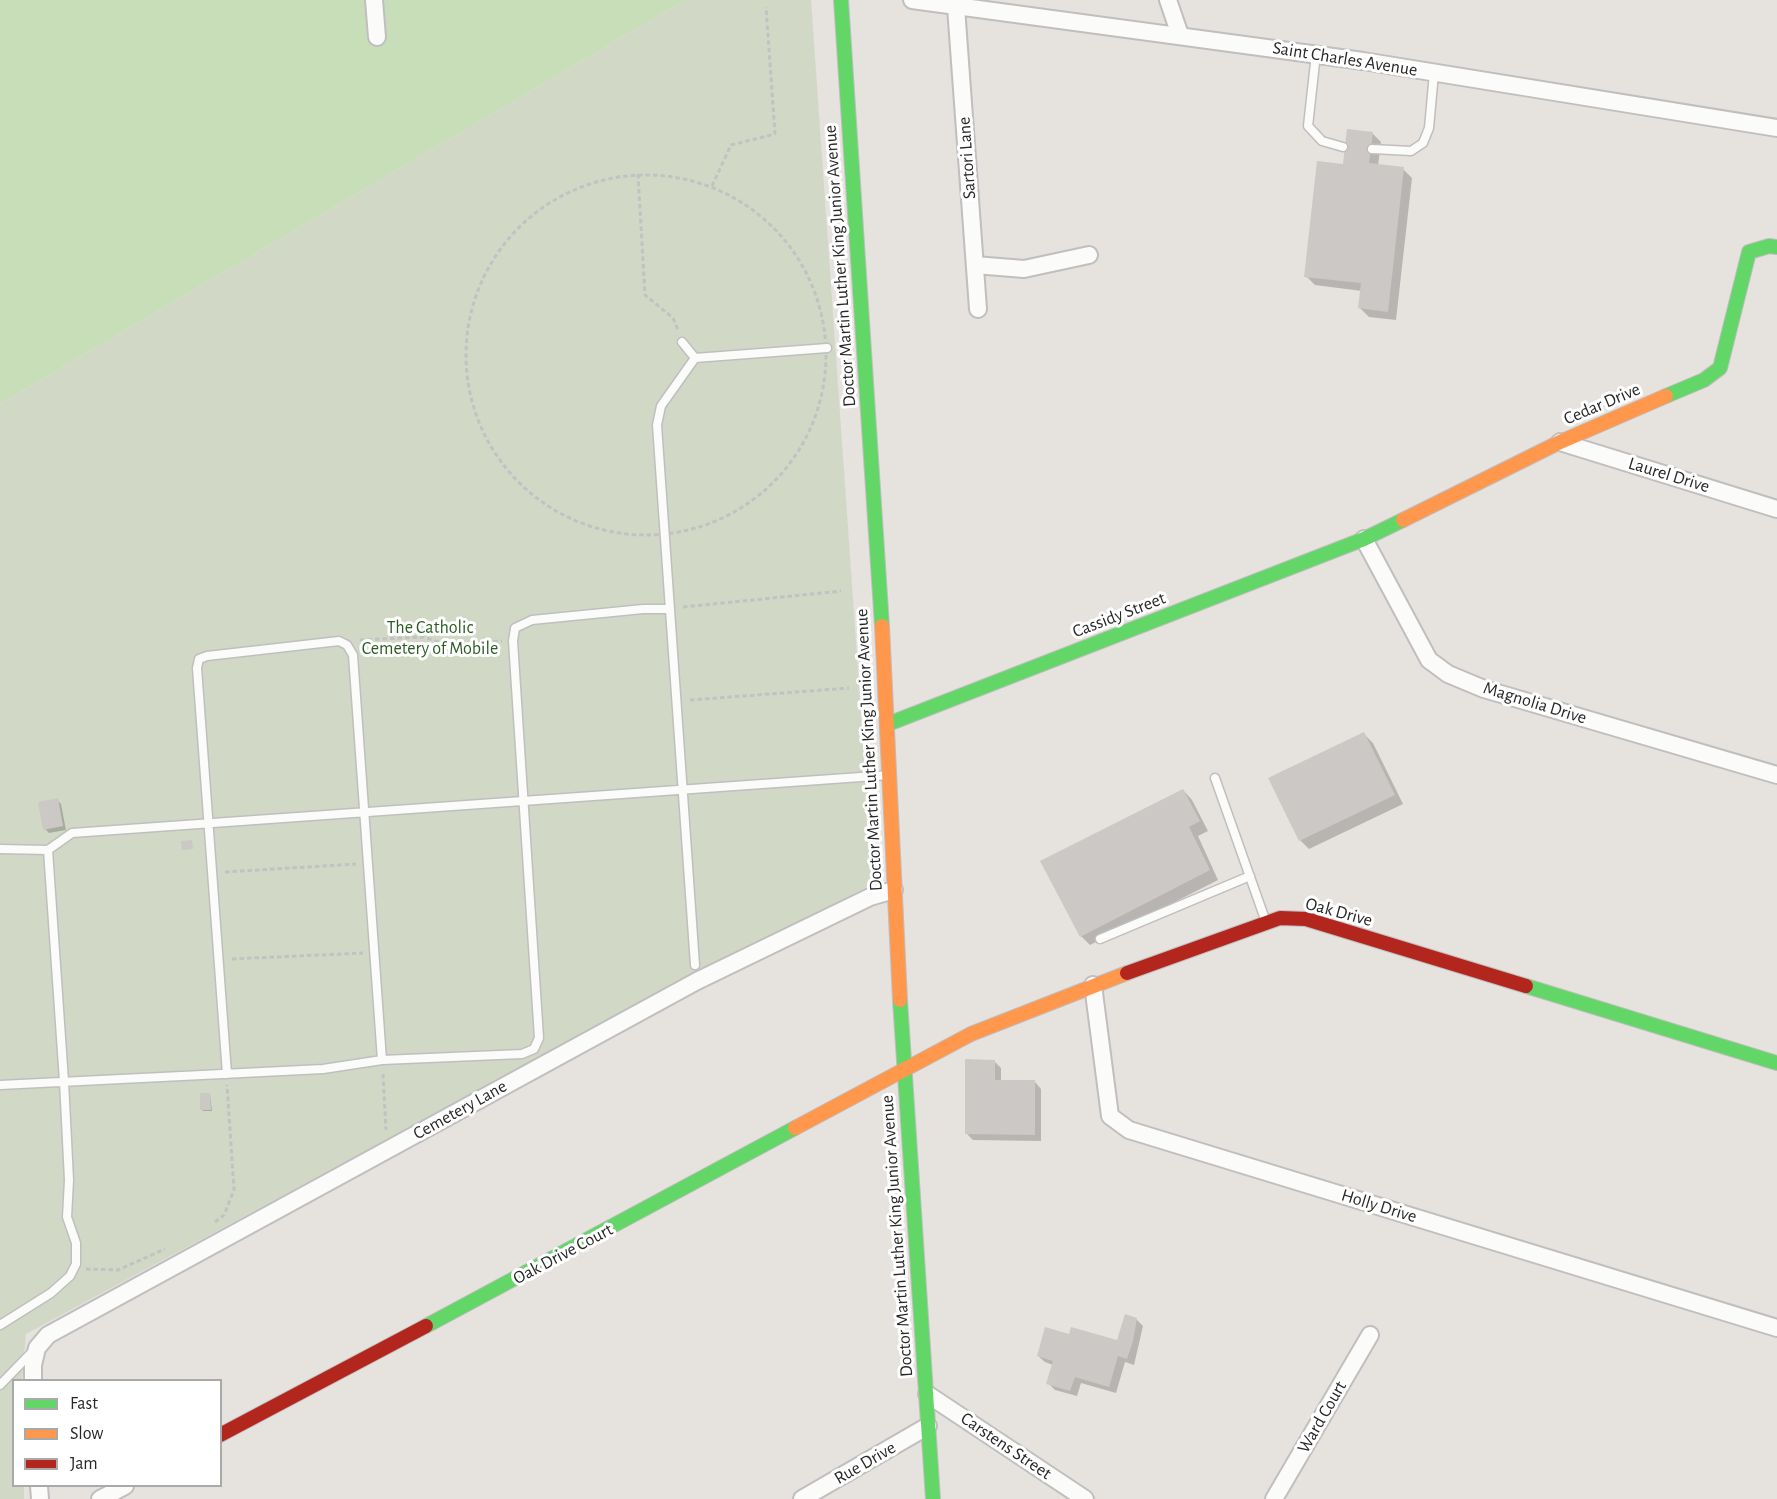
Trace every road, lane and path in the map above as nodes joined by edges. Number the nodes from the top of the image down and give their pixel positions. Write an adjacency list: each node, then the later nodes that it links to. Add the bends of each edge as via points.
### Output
1 (374, 0): 8 (street)
2 (841, 0): 33 (street, Doctor Martin Luther King Junior Avenue)
3 (912, 0): 6 (street, Saint Charles Avenue)
4 (1168, 0): 7 (street)
5 (766, 7): 15 (path, via 775,134 731,145)
6 (956, 7): 7 (street, Saint Charles Avenue); 18 (street, Sartori Lane)
7 (1180, 35): 9 (street, Saint Charles Avenue)
8 (377, 37)
9 (1316, 54): 10 (street, Saint Charles Avenue); 12 (lane, via 1308,126 1322,141)
10 (1434, 73): 11 (street, Saint Charles Avenue); 13 (lane, via 1429,128 1423,143 1410,151)
11 (1777, 128)
12 (1343, 147)
13 (1372, 149)
14 (638, 174): 15 (path); 20 (path, via 645,295 674,318); 25 (path, via 586,184 549,203 502,244 476,290 465,341 469,393 487,442 519,484 562,515 611,532)
15 (712, 186): 21 (path, via 748,206 780,234 805,268 820,306)
16 (1777, 247): 23 (street, Cedar Drive, via 1749,252 1720,368 1704,380)
17 (1089, 255): 18 (street, via 1024,269)
18 (975, 265): 19 (street, Sartori Lane)
19 (978, 309)
20 (682, 342): 22 (lane)
21 (827, 348): 22 (lane); 25 (path, via 824,393 809,436 783,474 749,504 709,525)
22 (695, 358): 25 (lane, via 661,406 657,426)
23 (1560, 442): 24 (street, Laurel Drive); 26 (street, Cedar Drive)
24 (1777, 509)
25 (664, 535): 28 (lane)
26 (1364, 539): 33 (street, Cassidy Street); 35 (street, Magnolia Drive, via 1429,660 1448,674 1484,689)
27 (841, 591): 28 (path)
28 (669, 609): 29 (lane, via 532,620 515,628); 32 (lane)
29 (513, 641): 30 (path, via 446,645 424,637 357,640); 38 (lane)
30 (347, 645): 39 (lane, via 353,655); 40 (lane, via 339,641 199,659)
31 (849, 688): 32 (path)
32 (676, 701): 37 (lane)
33 (888, 724): 34 (street, Doctor Martin Luther King Junior Avenue)
34 (889, 775): 37 (lane); 46 (street, Doctor Martin Luther King Junior Avenue)
35 (1777, 775)
36 (1215, 778): 45 (lane)
37 (683, 790): 38 (lane); 51 (lane)
38 (524, 801): 39 (lane); 53 (lane, via 538,1038 534,1050 522,1054)
39 (364, 812): 40 (lane); 43 (lane)
40 (208, 823): 42 (lane, via 72,833); 44 (lane)
41 (0, 849): 42 (lane)
42 (48, 850): 57 (lane)
43 (368, 863): 44 (path); 49 (lane)
44 (212, 873): 50 (lane)
45 (1250, 876): 47 (lane); 48 (lane)
46 (894, 890): 55 (street, Doctor Martin Luther King Junior Avenue); 66 (street, Cemetery Lane, via 870,897 697,981 48,1335)
47 (1266, 922): 52 (street, Oak Drive); 54 (street, Oak Drive, via 1306,919)
48 (1100, 939)
49 (374, 952): 50 (path); 53 (lane)
50 (218, 960): 56 (lane)
51 (695, 965)
52 (1093, 985): 55 (street, Oak Drive, via 970,1034); 64 (street, Holly Drive, via 1110,1116 1129,1130)
53 (382, 1060): 56 (lane, via 323,1070); 59 (path)
54 (1777, 1063)
55 (903, 1068): 69 (street, Doctor Martin Luther King Junior Avenue); 71 (street, Oak Drive Court, via 654,1206)
56 (227, 1074): 57 (lane); 60 (path, via 234,1190 224,1215)
57 (64, 1081): 58 (lane); 62 (lane, via 67,1217 76,1244)
58 (0, 1086)
59 (386, 1130)
60 (208, 1227)
61 (170, 1247): 62 (path, via 118,1270)
62 (74, 1268): 63 (lane, via 51,1293)
63 (0, 1325)
64 (1777, 1328)
65 (1370, 1335): 77 (street, Ward Court)
66 (37, 1348): 67 (street); 68 (lane)
67 (33, 1379)
68 (0, 1385)
69 (927, 1394): 70 (street, Doctor Martin Luther King Junior Avenue); 76 (street, Carstens Street)
70 (928, 1426): 74 (street, Rue Drive); 75 (street, Doctor Martin Luther King Junior Avenue)
71 (222, 1434)
72 (121, 1487): 73 (street)
73 (100, 1499)
74 (802, 1499)
75 (933, 1499)
76 (1085, 1499)
77 (1274, 1499)

